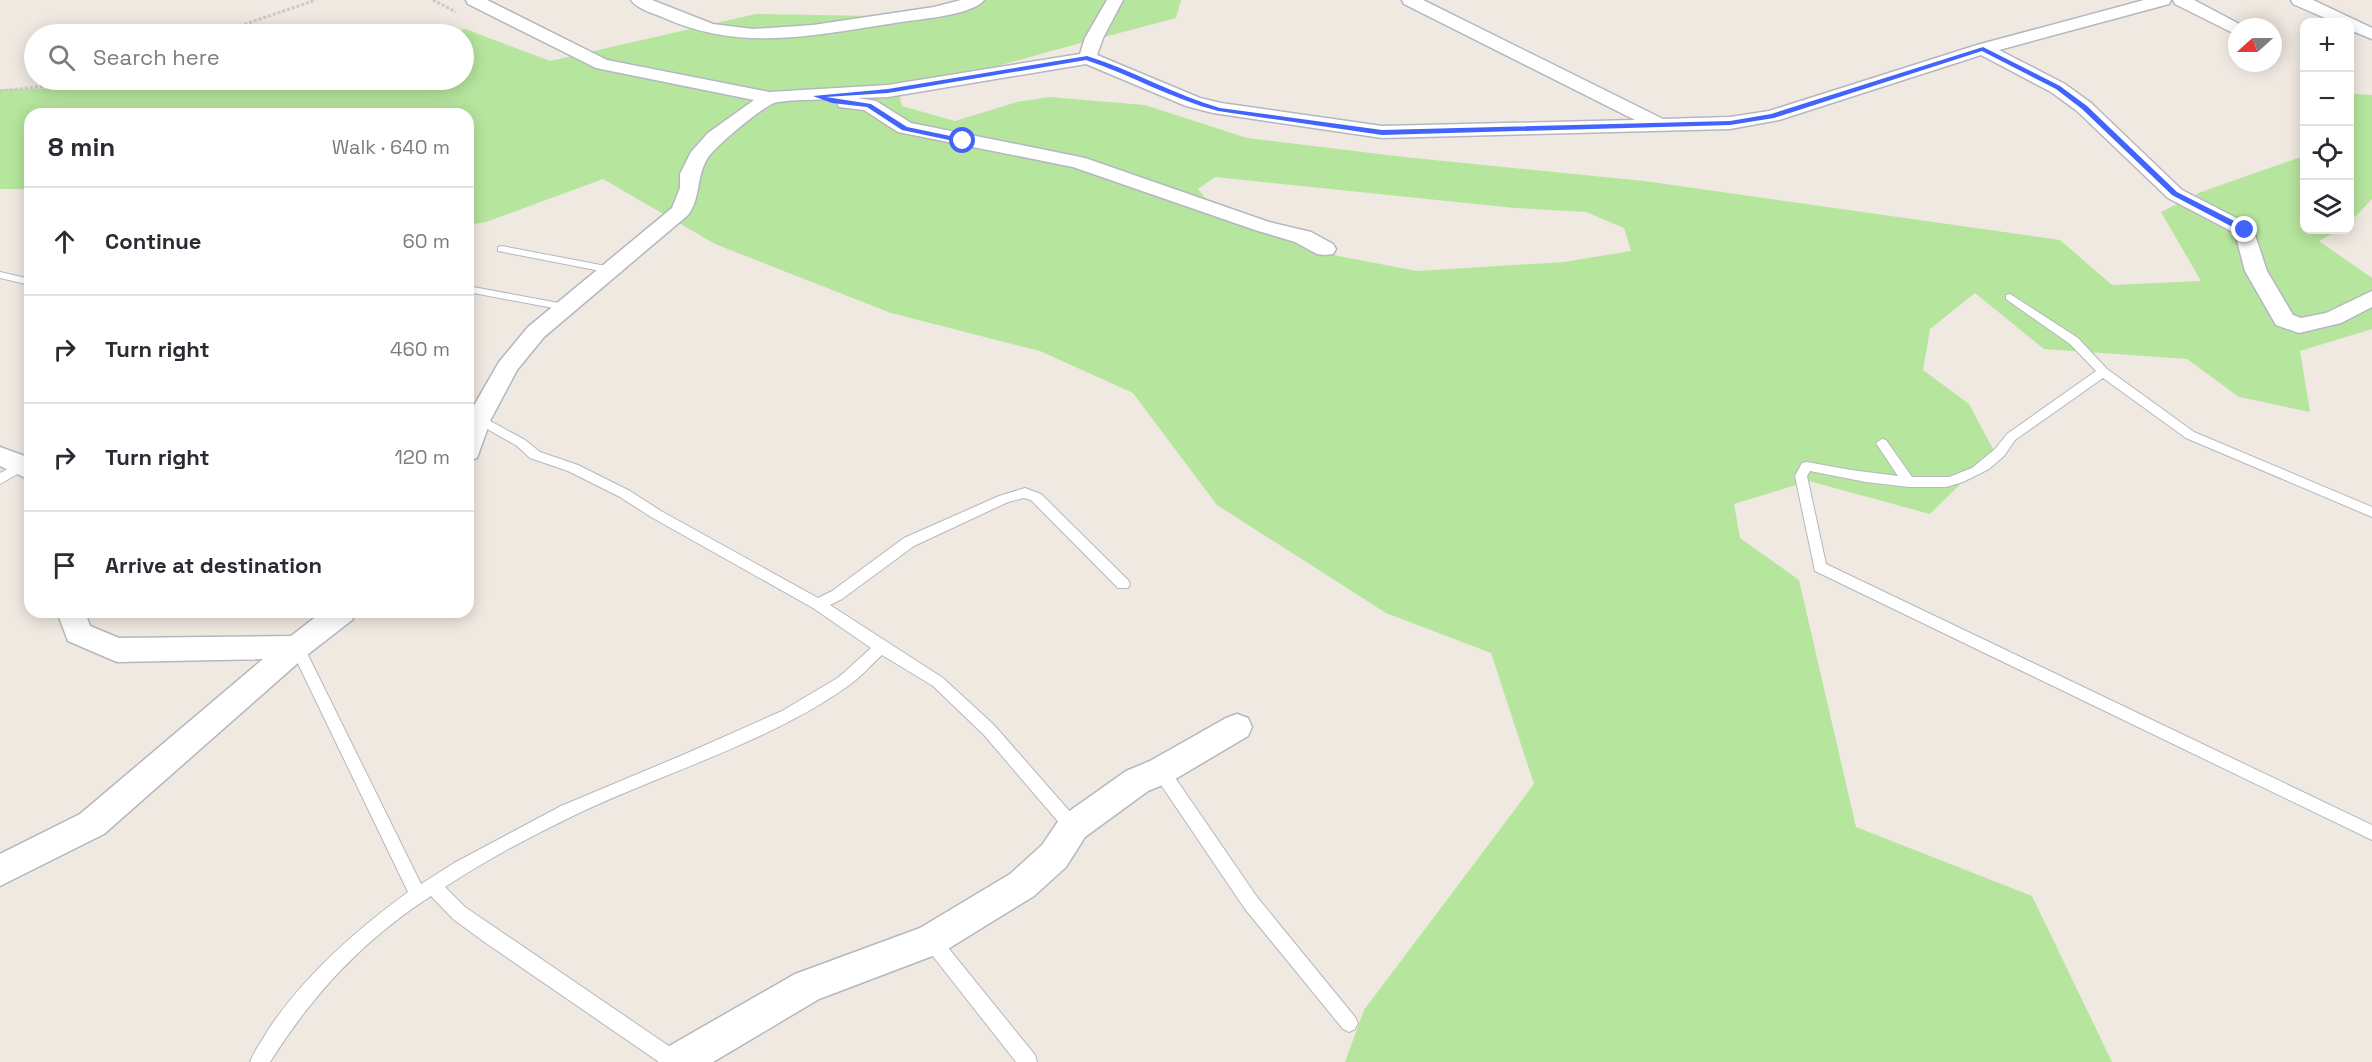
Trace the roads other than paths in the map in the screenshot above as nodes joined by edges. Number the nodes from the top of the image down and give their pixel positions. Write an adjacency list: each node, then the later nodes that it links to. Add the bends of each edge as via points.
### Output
1 (474, 0): 17 (street, via 602,64)
2 (673, 0): 9 (street)
3 (976, 0): 9 (street, via 947,11 768,34 731,33 694,24)
4 (1115, 0): 15 (street)
5 (1410, 0): 18 (street)
6 (2163, 0): 14 (street)
7 (2181, 0): 11 (street)
8 (2299, 0): 10 (street)
9 (646, 4)
10 (2337, 18)
11 (2228, 24)
12 (2354, 26): 13 (street)
13 (2372, 34)
14 (1983, 49): 18 (street, via 1772,116 1730,123); 26 (street, via 2058,88 2175,194 2245,230 2256,271 2284,320 2299,326 2333,318)
15 (1087, 58): 16 (street, via 888,91); 18 (street, via 1220,110 1382,132)
16 (816, 96): 17 (street); 20 (street, via 869,105 905,128 1078,162 1303,237)
17 (769, 98): 21 (street, via 715,138 698,156 681,211)
18 (1659, 125)
19 (502, 249): 21 (lane)
20 (1324, 249)
21 (611, 270): 27 (street)
22 (0, 275): 23 (lane)
23 (24, 281)
24 (474, 290): 27 (lane)
25 (2010, 297): 28 (lane, via 2074,341)
26 (2372, 298)
27 (564, 307): 29 (street, via 536,332 507,367)
28 (2103, 372): 33 (lane, via 2011,437 1990,463 1949,482); 34 (lane, via 2190,435)
29 (477, 413): 36 (lane, via 535,454 625,494)
30 (1882, 443): 33 (lane)
31 (18, 464): 32 (lane)
32 (0, 479)
33 (1909, 482): 44 (lane, via 1807,466 1801,476 1821,567)
34 (2372, 512)
35 (1123, 584): 36 (lane, via 1036,497 1024,493 909,542 837,595)
36 (818, 604): 40 (lane)
37 (73, 618): 39 (street, via 78,633 117,650)
38 (334, 618): 39 (street)
39 (297, 647): 45 (street, via 92,824); 46 (lane)
40 (881, 647): 43 (lane, via 938,682 989,730); 46 (lane, via 844,681 787,715 567,811)
41 (1237, 728): 42 (street)
42 (1161, 771): 43 (street, via 1137,781); 48 (lane, via 1251,903)
43 (1073, 827): 47 (street, via 1054,856 1022,885)
44 (2372, 833)
45 (0, 871)
46 (425, 890): 49 (lane, via 373,928 333,965 290,1015); 50 (lane)
47 (931, 940): 50 (street, via 808,986); 51 (lane)
48 (1349, 1023)
49 (259, 1062)
50 (676, 1062)
51 (1028, 1062)

